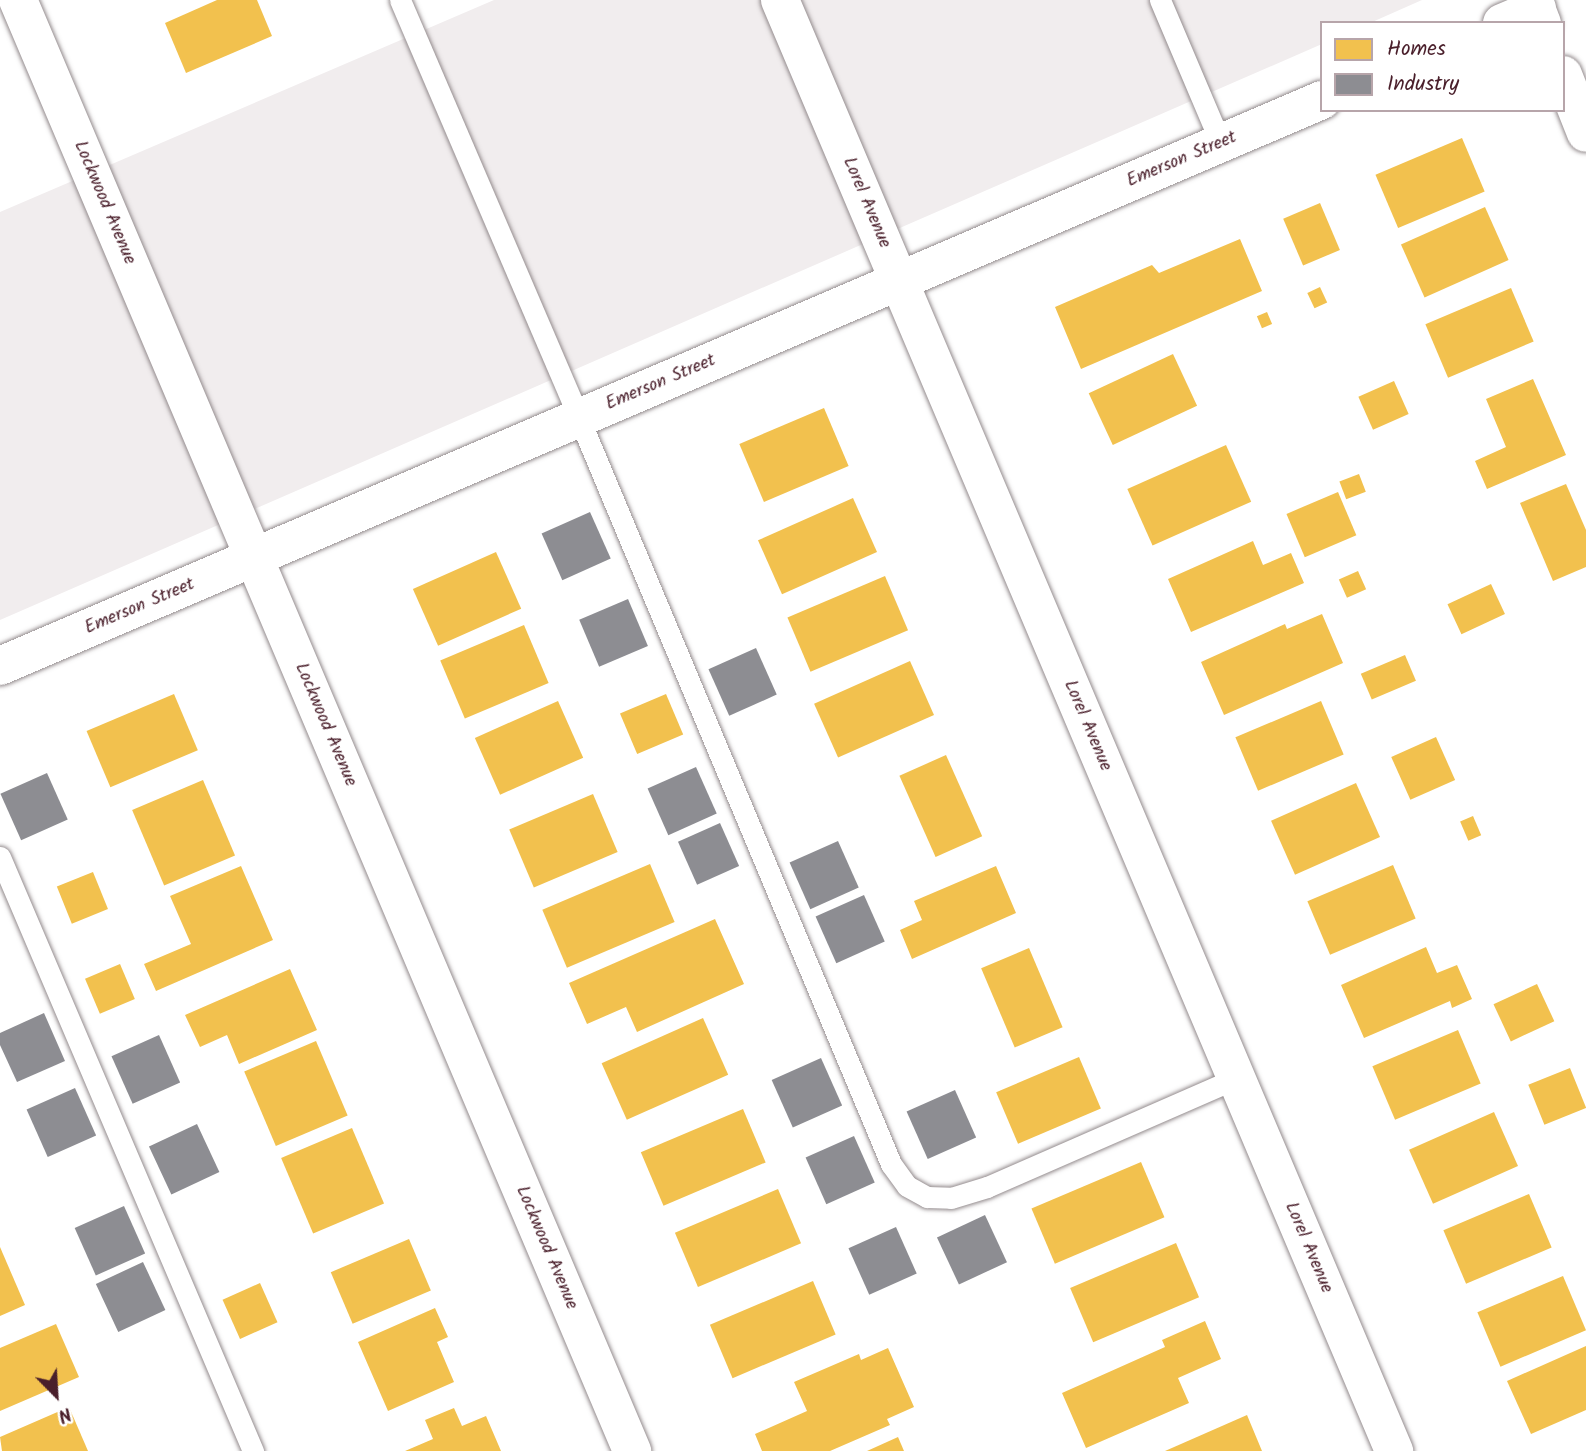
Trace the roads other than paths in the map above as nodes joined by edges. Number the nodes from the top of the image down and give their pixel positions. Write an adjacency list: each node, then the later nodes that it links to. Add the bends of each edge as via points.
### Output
1 (18, 0): 13 (street, Lockwood Avenue)
2 (400, 0): 12 (lane)
3 (780, 0): 11 (street, Lorel Avenue)
4 (1160, 0): 10 (lane)
5 (1537, 10): 6 (street)
6 (1507, 21)
7 (1565, 80): 9 (street)
8 (1320, 101): 10 (street, Emerson Street)
9 (1586, 133)
10 (1221, 144): 11 (street, Emerson Street)
11 (899, 281): 12 (street, Emerson Street); 16 (street, Lorel Avenue)
12 (579, 418): 13 (street, Emerson Street); 16 (lane, via 891,1164 907,1186 927,1197 951,1198 987,1187)
13 (254, 558): 14 (street, Emerson Street); 18 (street, Lockwood Avenue)
14 (0, 666)
15 (0, 857): 17 (lane)
16 (1236, 1078): 19 (street, Lorel Avenue)
17 (253, 1451)
18 (632, 1451)
19 (1394, 1451)

